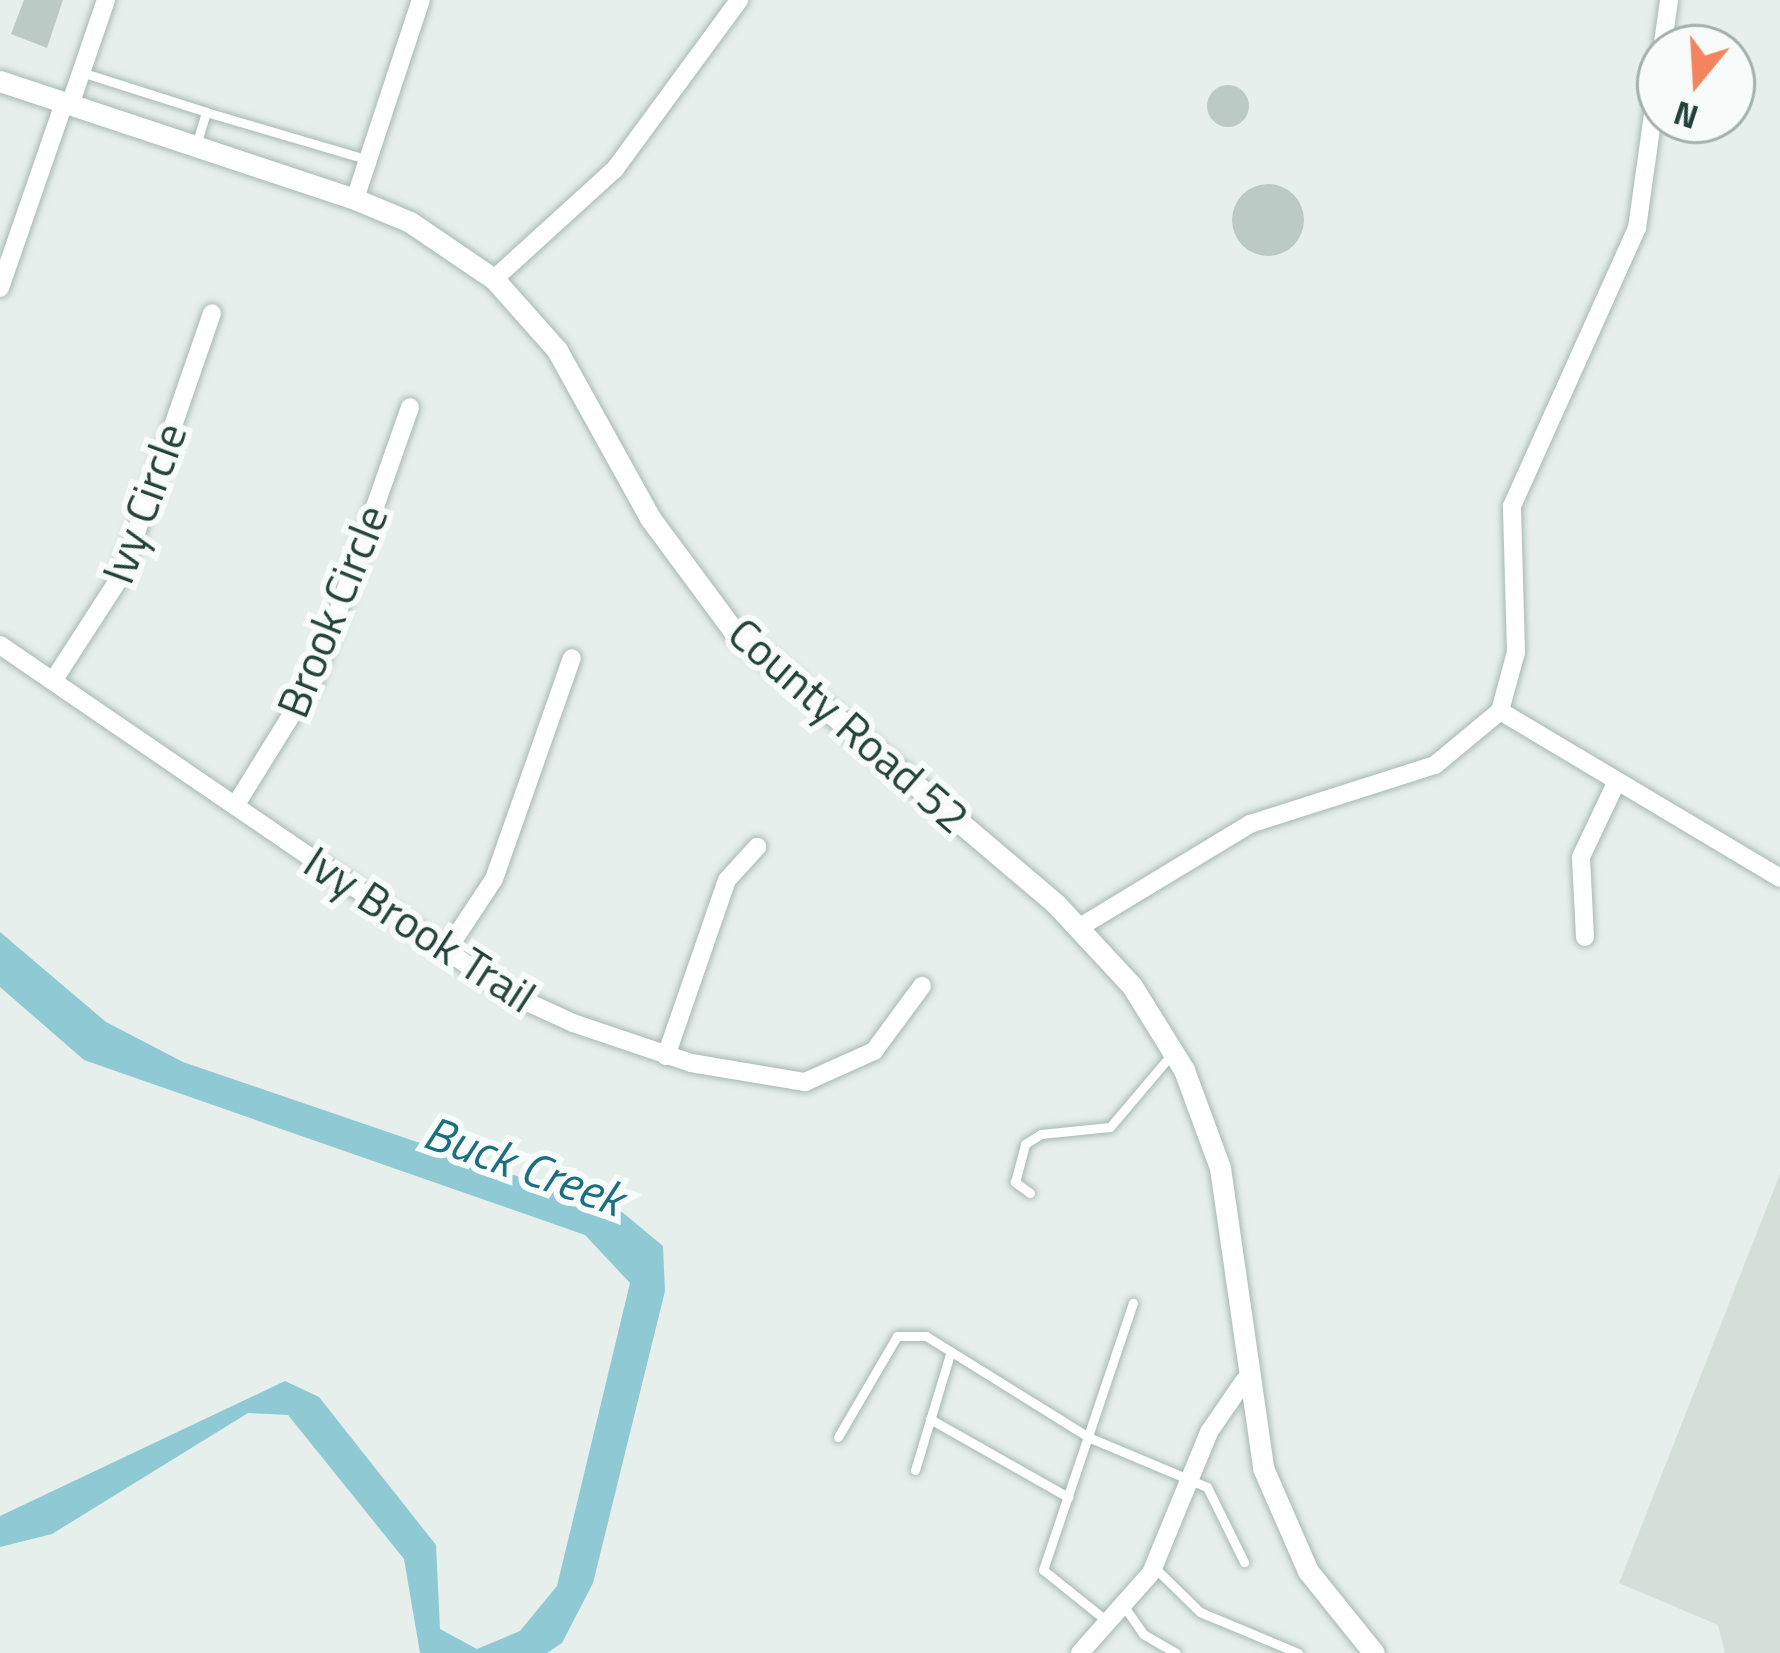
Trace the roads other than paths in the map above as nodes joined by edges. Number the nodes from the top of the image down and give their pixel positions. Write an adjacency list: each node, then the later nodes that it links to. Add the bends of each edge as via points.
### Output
1 (106, 0): 5 (street)
2 (421, 0): 10 (street)
3 (739, 0): 12 (street, via 682,64 615,169)
4 (1669, 0): 19 (street, via 1637,228 1512,506 1516,652)
5 (81, 72): 7 (street); 8 (lane)
6 (0, 81): 7 (street, County Road 52)
7 (67, 104): 9 (street, County Road 52); 13 (street)
8 (206, 112): 9 (lane); 10 (lane)
9 (196, 146): 11 (street, County Road 52)
10 (370, 160): 11 (street)
11 (355, 200): 12 (street, County Road 52, via 410,222)
12 (494, 279): 24 (street, County Road 52, via 557,350 650,518 733,630)
13 (0, 288)
14 (212, 314): 18 (street, Ivy Circle, via 121,576)
15 (410, 407): 21 (street, Brook Circle, via 315,677)
16 (0, 645): 18 (street, Ivy Brook Trail)
17 (572, 658): 26 (street, via 494,879)
18 (53, 681): 21 (street, Ivy Brook Trail)
19 (1500, 711): 20 (street); 24 (street, via 1448,758 1250,824)
20 (1616, 782): 23 (street); 25 (street, via 1581,856)
21 (235, 806): 26 (street, Ivy Brook Trail)
22 (757, 848): 29 (street, via 728,880)
23 (1780, 878)
24 (1080, 927): 28 (street, County Road 52)
25 (1586, 937)
26 (447, 950): 29 (street, Ivy Brook Trail, via 525,1004)
27 (922, 986): 29 (street, Ivy Brook Trail, via 874,1051 823,1080 761,1078)
28 (1174, 1052): 30 (lane, via 1109,1127 1040,1134 1025,1144 1015,1182); 33 (street, County Road 52, via 1231,1212)
29 (666, 1056)
30 (1030, 1193)
31 (1132, 1304): 36 (lane)
32 (951, 1351): 34 (lane); 35 (lane, via 926,1336 897,1336); 36 (lane)
33 (1244, 1382): 38 (street); 45 (street, County Road 52, via 1284,1522)
34 (930, 1419): 37 (lane); 39 (lane)
35 (838, 1437)
36 (1088, 1437): 38 (lane); 39 (lane)
37 (915, 1470)
38 (1193, 1480): 40 (lane, via 1217,1498); 41 (street)
39 (1068, 1497): 43 (lane, via 1043,1570)
40 (1244, 1562)
41 (1154, 1568): 42 (street); 47 (lane, via 1199,1612)
42 (1124, 1606): 43 (street); 46 (lane, via 1143,1634)
43 (1108, 1622): 44 (street)
44 (1087, 1650)
45 (1368, 1650)
46 (1176, 1653)
47 (1298, 1653)

